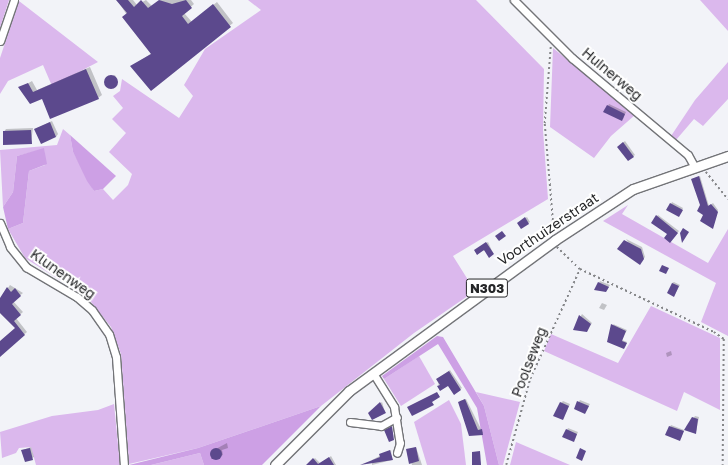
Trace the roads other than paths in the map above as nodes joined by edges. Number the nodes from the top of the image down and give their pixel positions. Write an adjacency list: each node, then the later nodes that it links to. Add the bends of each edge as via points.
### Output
1 (14, 0): 3 (street)
2 (514, 0): 5 (street, Huinerweg, via 552,39)
3 (0, 41)
4 (728, 156): 5 (main road, Voorthuizerstraat / N303)
5 (702, 167): 7 (main road, Voorthuizerstraat / N303, via 632,189)
6 (0, 223): 11 (street, Klunenweg, via 10,246 26,267 77,297 92,310 109,334 116,357)
7 (373, 373): 8 (street, via 394,407); 12 (main road, Voorthuizerstraat / N303, via 333,406)
8 (396, 417): 9 (street, via 381,426); 10 (street, via 400,443)
9 (350, 422)
10 (397, 453)
11 (124, 465)
12 (275, 465)

